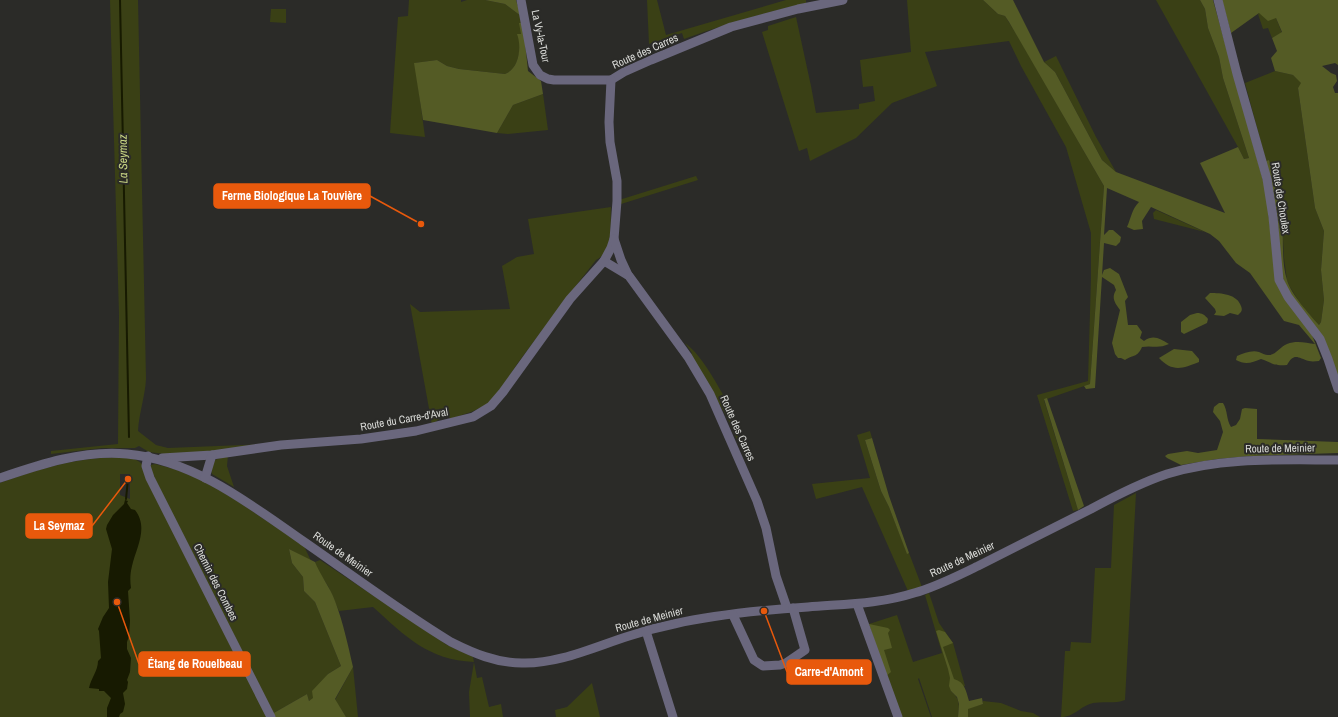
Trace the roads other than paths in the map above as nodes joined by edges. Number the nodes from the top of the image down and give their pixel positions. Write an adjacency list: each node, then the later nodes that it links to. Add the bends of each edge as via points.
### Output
1 (520, 0): 4 (street, La Vy-la-Tour, via 531,59 540,75 554,80)
2 (843, 0): 4 (street, Route des Carres, via 731,27 651,60)
3 (1218, 0): 8 (street, Route de Choulex, via 1267,179 1279,280 1288,297 1320,339)
4 (611, 80): 5 (street, Route des Carres, via 610,142 617,181)
5 (614, 239): 6 (street, Route des Carres); 7 (street, Route des Carres)
6 (604, 261): 7 (street, Route des Carres); 9 (street, Route du Carre-d'Aval, via 570,299 503,392 479,414 445,425 388,436)
7 (629, 276): 16 (street, Route des Carres, via 688,357 710,394 757,501 766,528 776,576)
8 (1338, 389)
9 (212, 455): 11 (street, Route du Carre-d'Aval); 14 (street)
10 (148, 456): 11 (street, Route de Meinier); 13 (street, Route de Meinier, via 113,453 81,455 45,463); 19 (street, Chemin des Combes, via 146,466 150,478)
11 (159, 459): 14 (street, Route de Meinier)
12 (1338, 460): 15 (street, Route de Meinier, via 1224,462 1168,474 1131,488 947,581 894,599)
13 (0, 478)
14 (205, 478): 18 (street, Route de Meinier, via 249,504 436,633 476,654 510,662 548,661 566,658)
15 (857, 604): 16 (street, Route de Meinier); 21 (street)
16 (790, 608): 17 (street, Route de Meinier); 17 (street, Route des Carres, via 805,650 786,663 774,666 760,665 754,660)
17 (733, 614): 18 (street, Route de Meinier)
18 (646, 631): 20 (street)
19 (271, 717)
20 (673, 717)
21 (898, 717)

